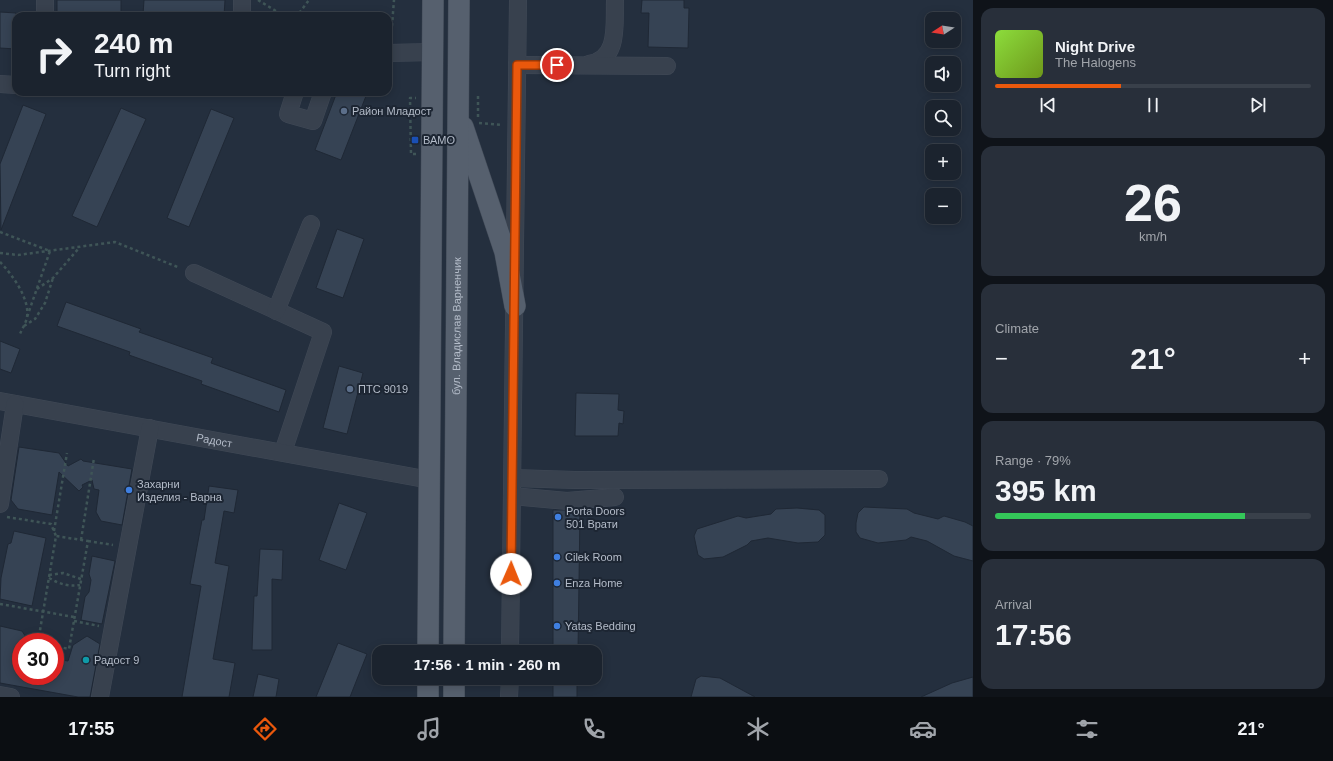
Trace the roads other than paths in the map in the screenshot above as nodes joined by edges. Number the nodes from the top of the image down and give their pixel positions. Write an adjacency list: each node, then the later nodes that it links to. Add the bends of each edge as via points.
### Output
1 (45, 0): 7 (street)
2 (242, 0): 8 (street)
3 (433, 0): 10 (main road)
4 (459, 0): 18 (main road, бул. Владислав Варненчик)
5 (518, 0): 11 (street)
6 (615, 0): 12 (street, via 613,44 602,59)
7 (45, 12)
8 (242, 12)
9 (392, 47): 10 (street)
10 (433, 52): 28 (main road)
11 (517, 65): 12 (street); 21 (street)
12 (584, 65): 13 (street)
13 (667, 66)
14 (0, 84): 15 (street)
15 (12, 85)
16 (294, 96): 17 (street, via 288,114 313,121)
17 (322, 96)
18 (458, 113): 21 (main road, via 504,252); 33 (main road, бул. Владислав Варненчик)
19 (311, 224): 22 (street)
20 (194, 273): 22 (street)
21 (515, 306): 26 (street)
22 (276, 311): 25 (street, via 323,332)
23 (7, 402): 24 (street, Радост); 31 (street)
24 (150, 428): 25 (street, Радост); 40 (street)
25 (283, 452): 28 (street, Радост)
26 (513, 478): 27 (street); 29 (street)
27 (879, 479)
28 (430, 480): 32 (main road)
29 (512, 496): 30 (street, via 567,501); 34 (street)
30 (615, 497)
31 (0, 504)
32 (428, 645)
33 (454, 645)
34 (510, 645)
35 (428, 685): 41 (main road)
36 (454, 685): 42 (main road)
37 (510, 685): 43 (street)
38 (0, 695): 39 (street)
39 (12, 697)
40 (100, 697)
41 (428, 697)
42 (454, 697)
43 (509, 697)

